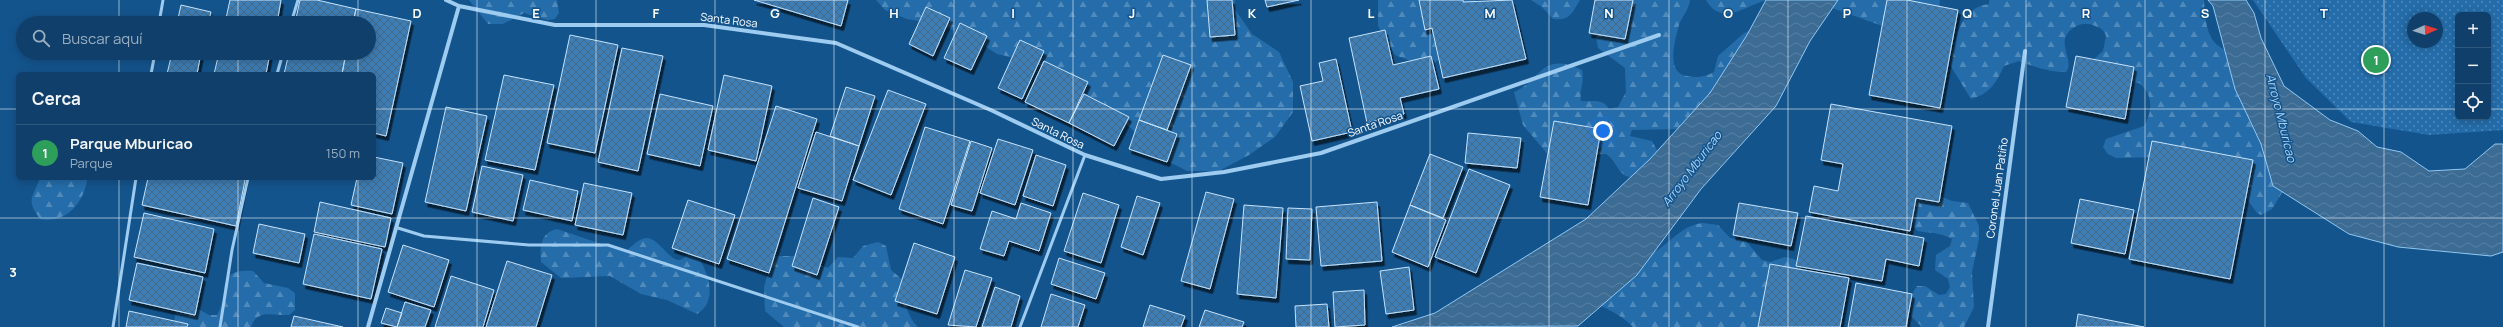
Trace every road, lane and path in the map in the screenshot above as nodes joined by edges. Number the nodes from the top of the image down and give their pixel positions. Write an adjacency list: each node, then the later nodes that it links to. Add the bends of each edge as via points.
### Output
1 (163, 0): 5 (lane)
2 (298, 0): 6 (lane)
3 (446, 0): 4 (street, Santa Rosa)
4 (459, 6): 13 (street, Santa Rosa, via 555,25 704,25 836,43 993,111); 16 (street)
5 (160, 16)
6 (293, 16)
7 (1659, 35): 13 (street, Santa Rosa, via 1321,153 1224,172 1160,179)
8 (2025, 51): 22 (street, Coronel Juan Patiño)
9 (154, 60): 11 (lane)
10 (281, 60): 12 (lane)
11 (151, 72)
12 (278, 72)
13 (1085, 156): 21 (lane)
14 (136, 180): 17 (lane)
15 (248, 180): 18 (lane, via 232,250)
16 (398, 228): 19 (street); 20 (lane, via 424,236 514,244 608,245)
17 (113, 327)
18 (220, 327)
19 (368, 327)
20 (858, 327)
21 (1020, 327)
22 (1988, 327)

